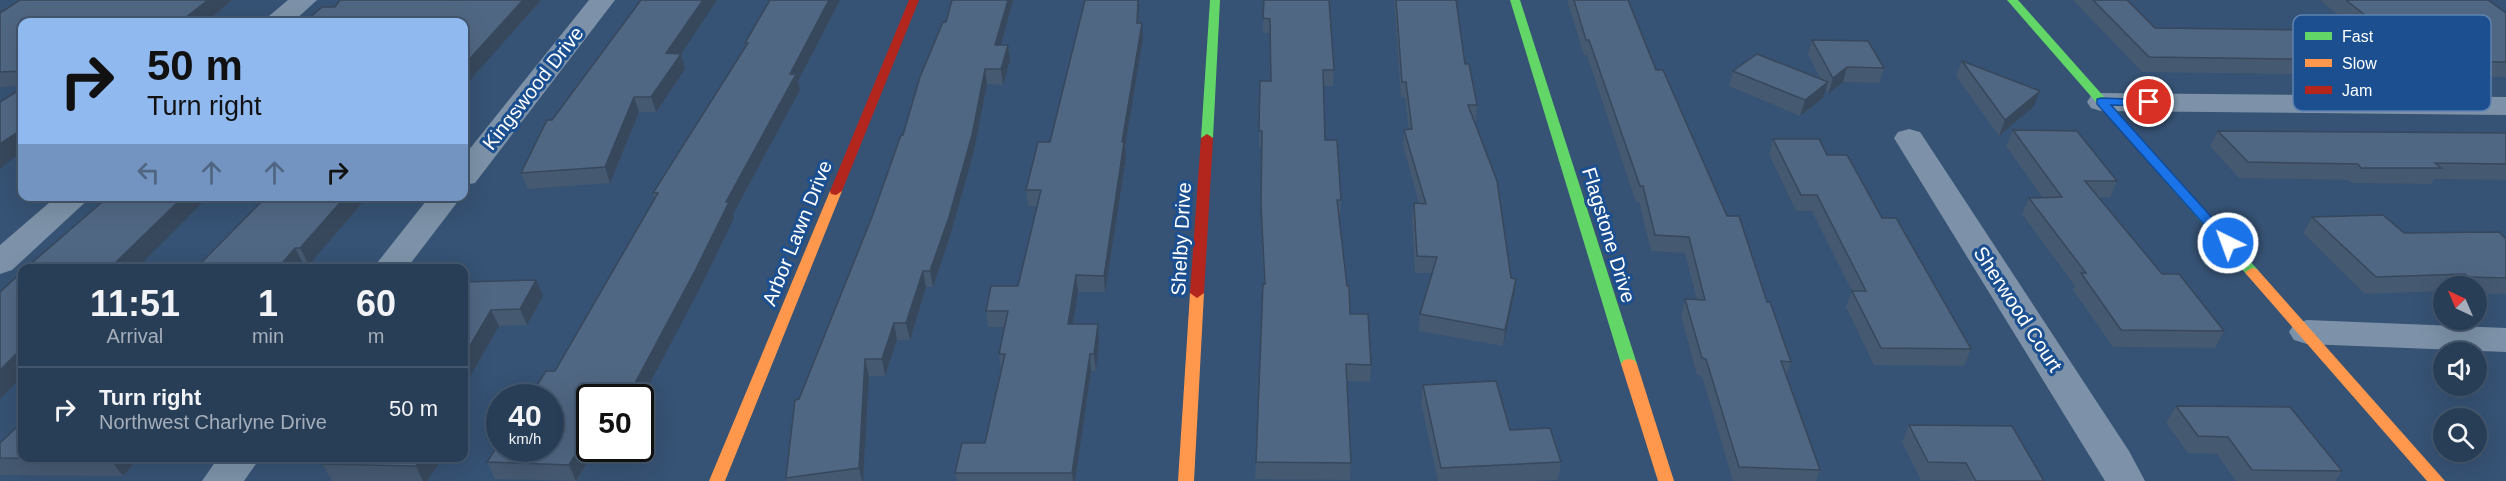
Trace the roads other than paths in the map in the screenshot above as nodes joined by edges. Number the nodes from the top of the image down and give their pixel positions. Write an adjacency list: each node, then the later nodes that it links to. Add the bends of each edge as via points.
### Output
1 (304, 0): 7 (street)
2 (602, 0): 13 (street, Kingswood Drive)
3 (914, 0): 22 (street, Arbor Lawn Drive)
4 (1215, 0): 23 (street, Shelby Drive)
5 (1515, 0): 24 (street, Flagstone Drive)
6 (2012, 0): 8 (street)
7 (283, 18)
8 (2101, 102): 9 (street); 18 (street)
9 (2293, 104)
10 (2491, 106): 11 (street)
11 (2506, 106)
12 (1909, 138): 25 (street, Sherwood Court)
13 (468, 171)
14 (71, 201): 16 (street)
15 (443, 201): 17 (street)
16 (0, 263)
17 (393, 264)
18 (2307, 332): 19 (street); 26 (street)
19 (2506, 340)
20 (237, 462): 21 (street)
21 (222, 481)
22 (717, 481)
23 (1186, 481)
24 (1666, 481)
25 (2125, 481)
26 (2437, 481)

